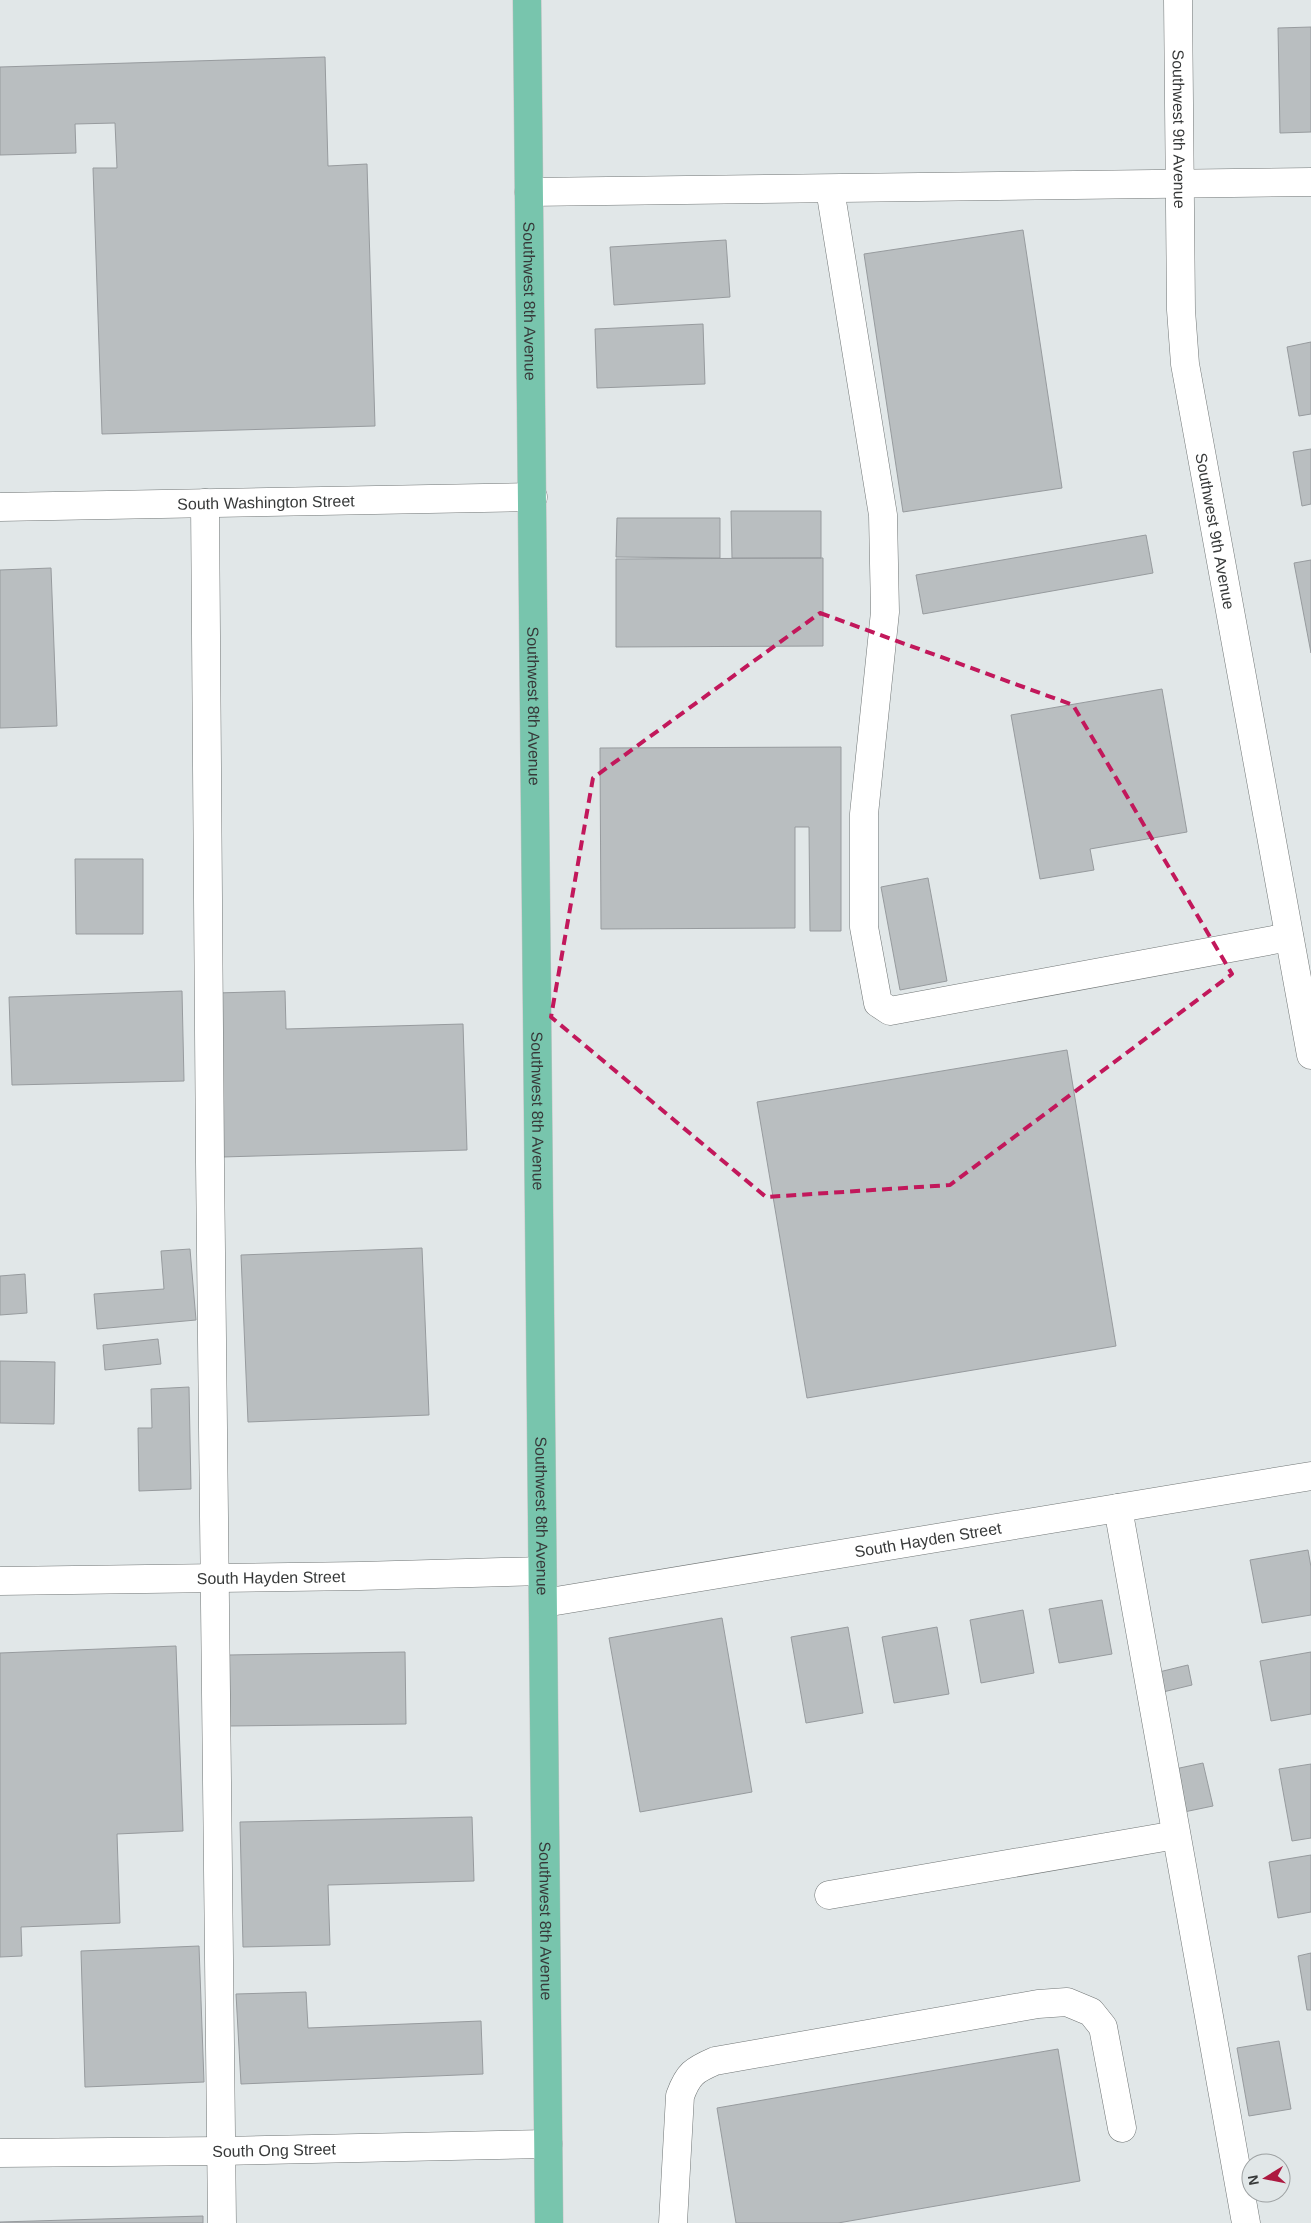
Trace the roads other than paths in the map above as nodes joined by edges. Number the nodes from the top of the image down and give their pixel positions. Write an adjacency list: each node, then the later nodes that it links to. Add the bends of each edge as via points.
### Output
1 (527, 0): 6 (main road, Southwest 8th Avenue)
2 (1178, 0): 4 (street, Southwest 9th Avenue)
3 (1311, 182): 4 (street)
4 (1180, 186): 5 (street); 10 (street, Southwest 9th Avenue, via 1185,364)
5 (830, 189): 6 (street); 10 (street, via 883,515 885,612 864,824 864,927 878,1003 890,1011)
6 (529, 192): 7 (main road, Southwest 8th Avenue)
7 (533, 497): 8 (street, South Washington Street); 14 (main road, Southwest 8th Avenue)
8 (205, 503): 9 (street, South Washington Street); 15 (street)
9 (0, 507)
10 (1289, 937): 11 (street, Southwest 9th Avenue)
11 (1311, 1055)
12 (1311, 1476): 13 (street, South Hayden Street)
13 (1118, 1508): 17 (street, South Hayden Street); 18 (street)
14 (542, 1571): 15 (street, South Hayden Street); 17 (main road, Southwest 8th Avenue)
15 (215, 1578): 16 (street, South Hayden Street); 22 (street)
16 (0, 1581)
17 (544, 1603): 21 (main road, Southwest 8th Avenue)
18 (1176, 1836): 19 (street); 27 (street)
19 (829, 1895)
20 (1122, 2128): 26 (street, via 1104,2027 1091,2012 1067,2002 1038,2004 715,2062 695,2070 686,2080 680,2096)
21 (548, 2144): 22 (street, South Ong Street); 25 (main road, Southwest 8th Avenue)
22 (221, 2151): 23 (street, South Ong Street); 24 (street)
23 (0, 2153)
24 (222, 2223)
25 (549, 2223)
26 (673, 2223)
27 (1246, 2223)

